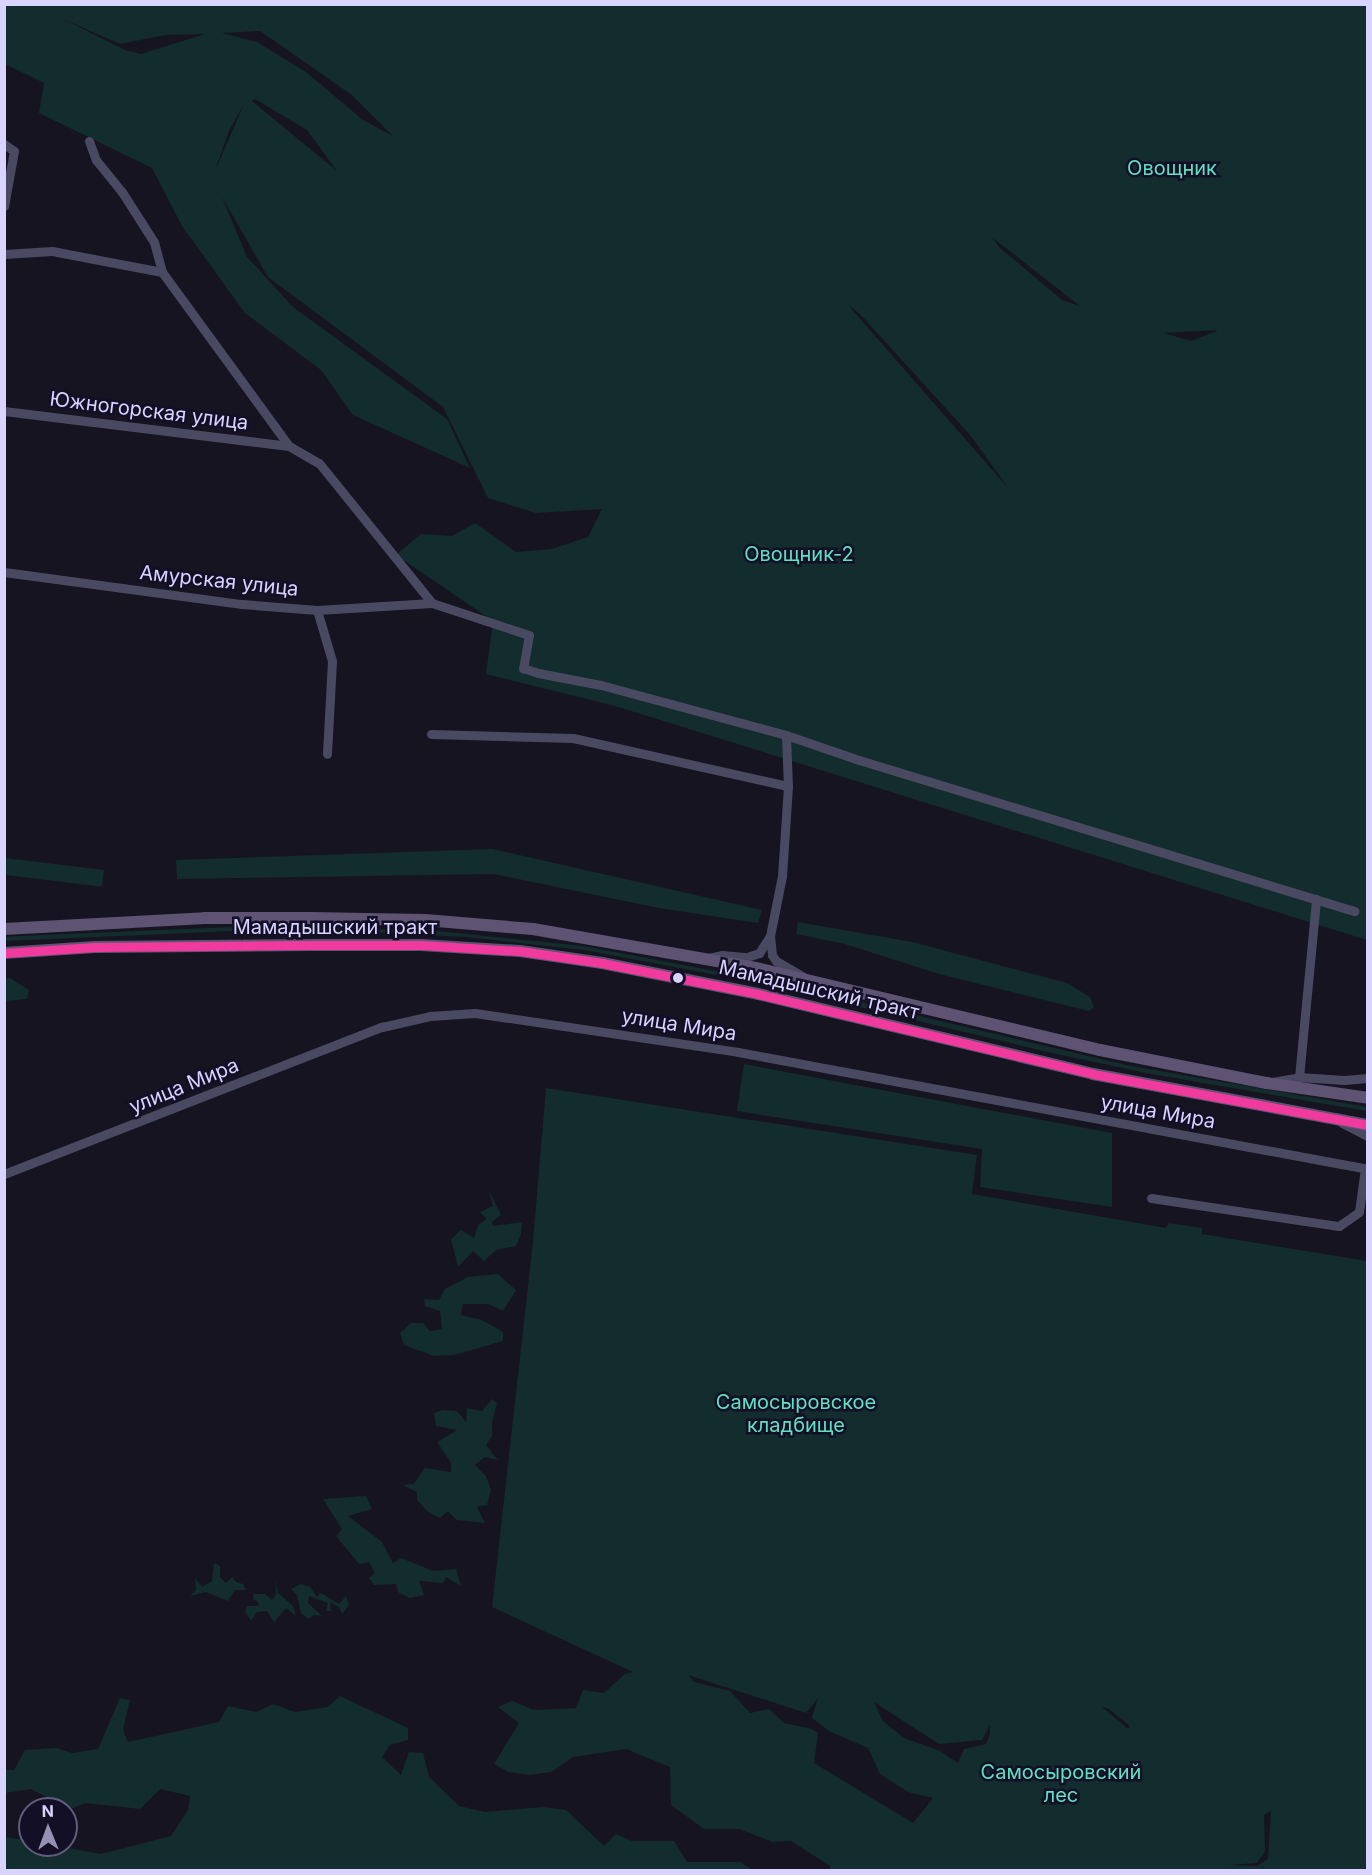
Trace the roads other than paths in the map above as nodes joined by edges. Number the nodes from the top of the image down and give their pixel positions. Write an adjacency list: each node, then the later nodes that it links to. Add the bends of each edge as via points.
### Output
1 (89, 141): 5 (street, via 96,160 154,242)
2 (4, 144): 3 (street, via 14,151)
3 (4, 206)
4 (4, 255): 5 (street, via 52,251)
5 (162, 272): 7 (street)
6 (4, 411): 7 (street, Южногорская улица)
7 (289, 446): 9 (street, via 319,463)
8 (4, 572): 10 (street, Амурская улица, via 242,604)
9 (432, 603): 10 (street, Амурская улица); 12 (street, via 529,635 523,668)
10 (317, 610): 13 (street, via 332,661)
11 (431, 734): 14 (street, via 573,738)
12 (786, 735): 14 (street); 15 (street)
13 (327, 754)
14 (788, 786): 18 (street, via 782,876)
15 (1316, 899): 16 (street); 22 (street)
16 (1354, 911)
17 (4, 929): 20 (main road, Мамадышский тракт, via 205,918 424,920 533,929)
18 (770, 936): 20 (street, via 759,953); 21 (street, via 776,961)
19 (4, 953): 26 (main road, Мамадышский тракт, via 95,946 311,945 421,945 520,951 758,994 1093,1074)
20 (704, 958): 21 (main road, Мамадышский тракт)
21 (812, 982): 24 (main road, Мамадышский тракт, via 1100,1050)
22 (1299, 1077): 23 (street); 24 (street)
23 (1368, 1078)
24 (1267, 1083): 25 (main road, Мамадышский тракт)
25 (1368, 1098)
26 (1332, 1119): 27 (main road, Мамадышский тракт); 28 (street)
27 (1368, 1125)
28 (1368, 1136)
29 (1366, 1168): 30 (street, улица Мира, via 738,1052 475,1013 430,1016 382,1027); 31 (street, via 1359,1212 1339,1226)
30 (4, 1174)
31 (1150, 1198)

